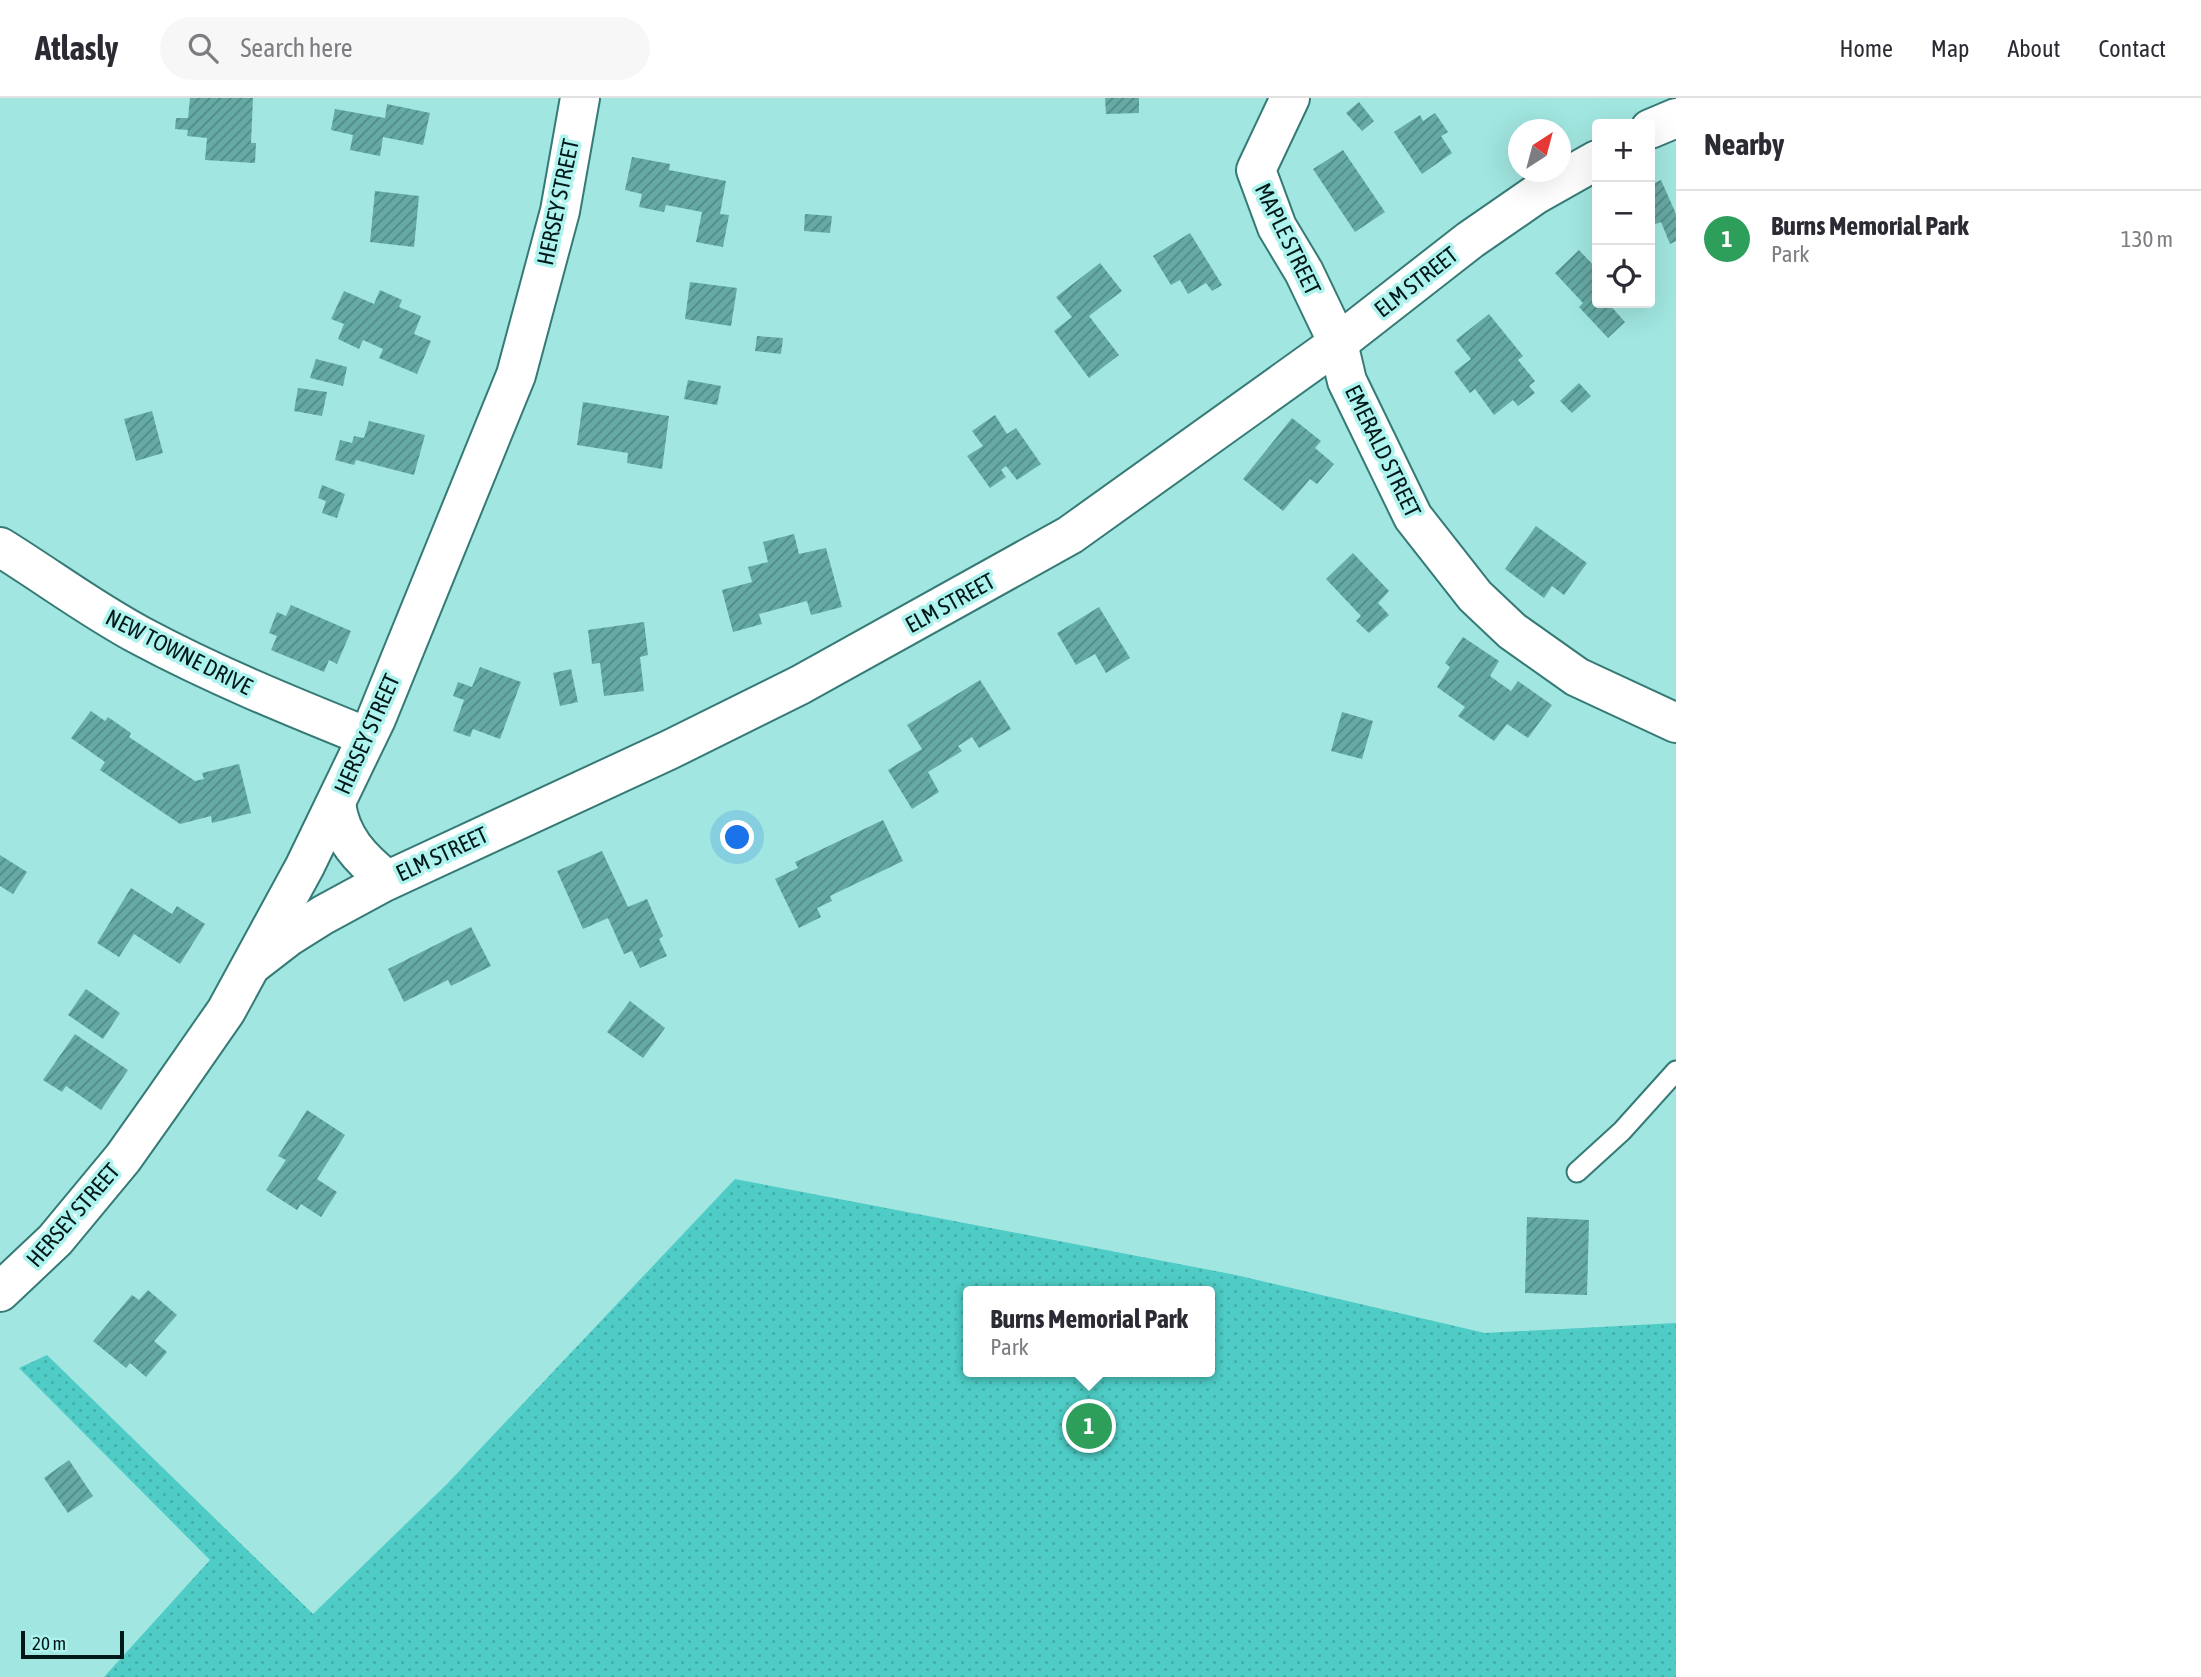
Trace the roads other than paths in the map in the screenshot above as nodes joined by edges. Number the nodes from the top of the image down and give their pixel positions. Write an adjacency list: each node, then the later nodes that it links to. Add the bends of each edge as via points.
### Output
1 (580, 98): 9 (street, HERSEY STREET, via 560,211 516,375)
2 (1290, 98): 6 (street, MAPLE STREET, via 1255,170 1277,227)
3 (1676, 118): 4 (street)
4 (1655, 128)
5 (1592, 163): 6 (street, ELM STREET, via 1470,240)
6 (1338, 343): 8 (street, EMERALD STREET, via 1347,381 1413,517 1475,596 1512,631 1577,677); 11 (street, ELM STREET, via 1070,536 776,697)
7 (0, 547): 9 (street, NEW TOWNE DRIVE, via 139,635 255,692)
8 (1676, 723)
9 (367, 737): 10 (street, HERSEY STREET)
10 (335, 803): 11 (street, via 343,832); 12 (street, HERSEY STREET)
11 (387, 880): 12 (street, ELM STREET, via 323,915)
12 (253, 964): 15 (street, HERSEY STREET, via 226,1011 123,1158 55,1240)
13 (1676, 1071): 14 (lane, via 1622,1132)
14 (1577, 1172)
15 (0, 1292)

